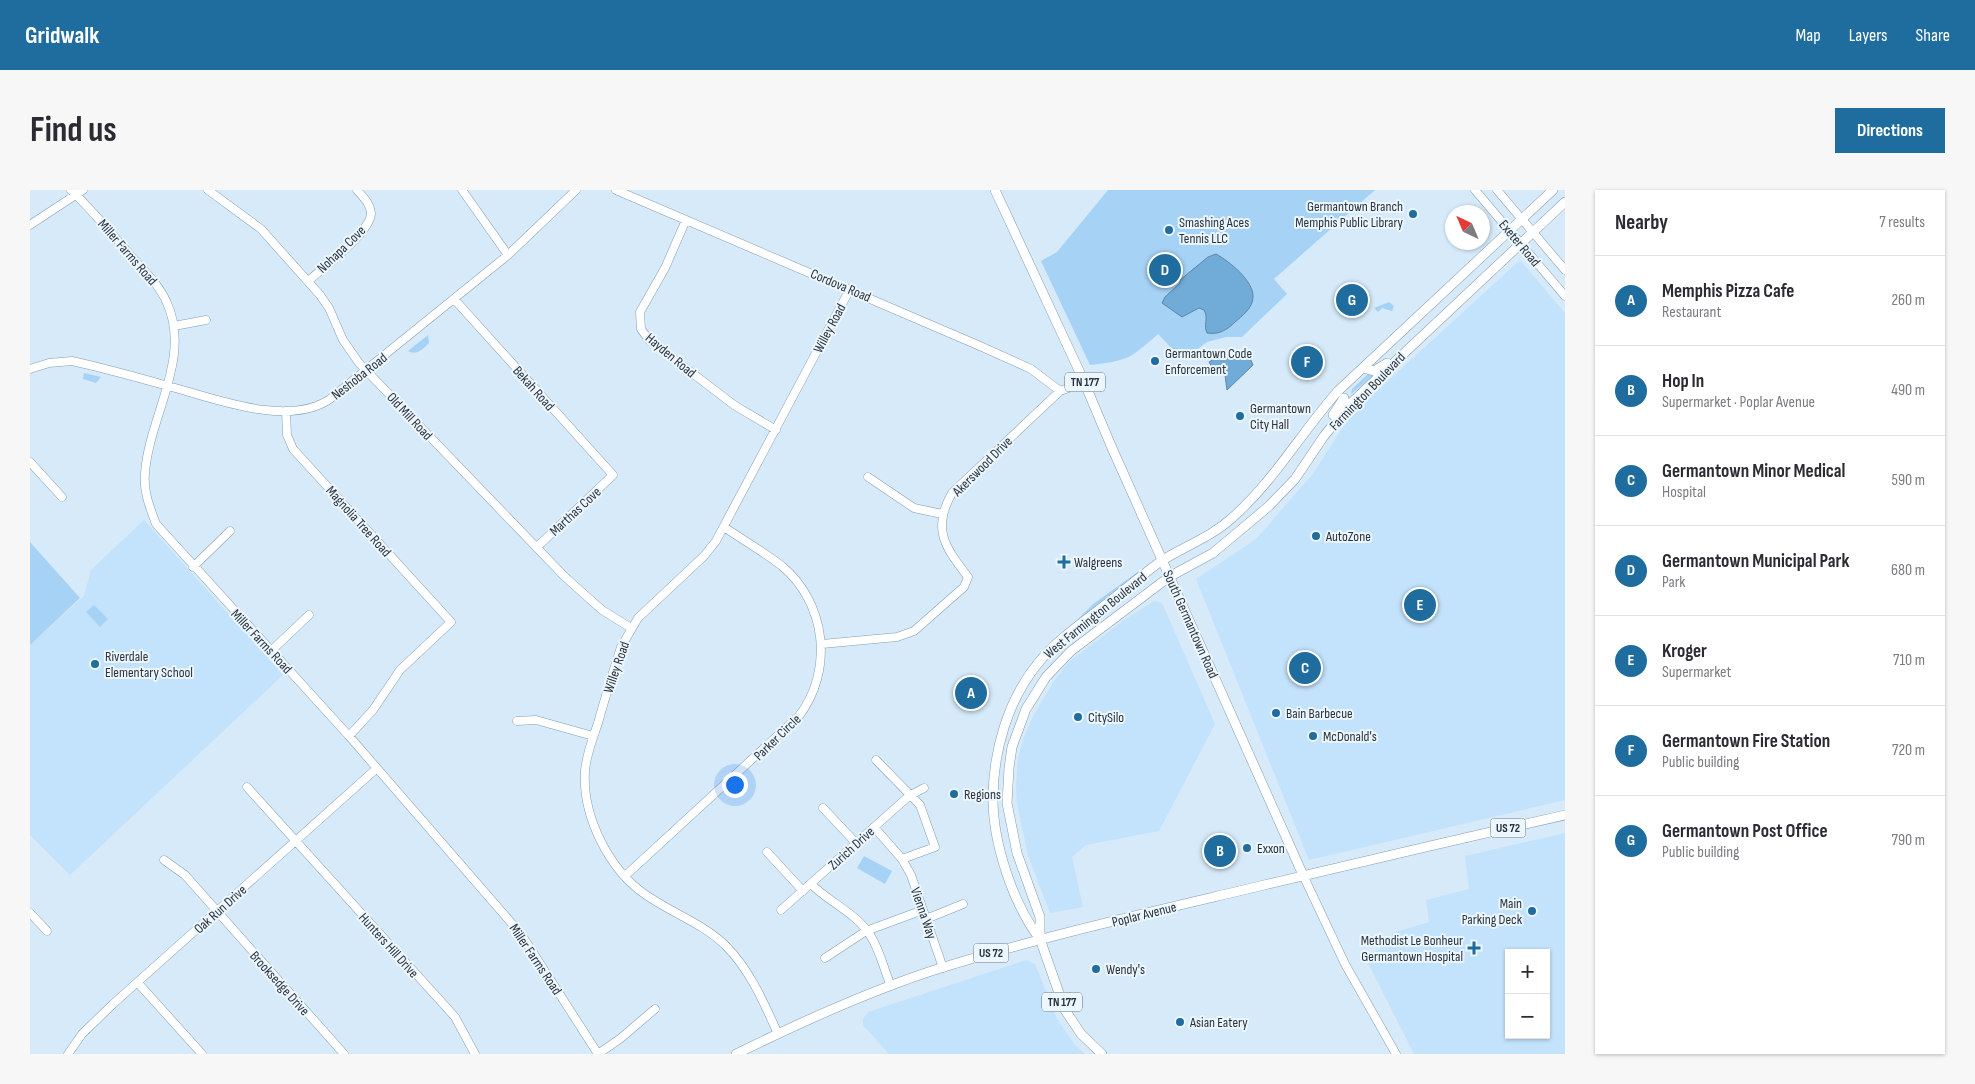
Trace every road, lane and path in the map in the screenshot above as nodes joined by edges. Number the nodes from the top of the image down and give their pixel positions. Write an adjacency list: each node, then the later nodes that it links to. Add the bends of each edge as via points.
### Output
1 (208, 190): 20 (street, Old Mill Road, via 261,229)
2 (357, 190): 20 (street, Nohapa Cove, via 369,203 372,215 366,228)
3 (462, 190): 18 (street)
4 (576, 190): 18 (street, Neshoba Road)
5 (616, 190): 13 (street, Cordova Road)
6 (995, 190): 32 (main road, South Germantown Road / TN 177)
7 (1475, 190): 15 (street, Exeter Road)
8 (1497, 190): 12 (street, Exeter Road)
9 (1553, 190): 12 (main road, Farmington Boulevard)
10 (77, 192): 14 (street); 26 (street, Miller Farms Road, via 160,290)
11 (1565, 202): 16 (main road, Farmington Boulevard)
12 (1521, 219): 15 (main road, Farmington Boulevard); 16 (street, Exeter Road)
13 (686, 220): 21 (street, Cordova Road); 37 (street, Hayden Road, via 665,268 643,303 641,329 649,340 734,405)
14 (30, 225)
15 (1509, 231): 17 (street, Exeter Road); 25 (main road, Farmington Boulevard)
16 (1533, 233): 17 (main road, Farmington Boulevard); 19 (street, Exeter Road)
17 (1521, 244): 22 (street, Exeter Road); 27 (main road, Farmington Boulevard)
18 (508, 256): 23 (street, Neshoba Road)
19 (1565, 270)
20 (308, 281): 31 (street, Old Mill Road, via 326,304 348,349)
21 (850, 289): 34 (street, Cordova Road, via 1031,369); 37 (street, Willey Road)
22 (1565, 296)
23 (455, 300): 31 (street, Neshoba Road); 39 (street, Bekah Road)
24 (206, 320): 26 (street)
25 (1413, 320): 27 (main road); 30 (main road, Farmington Boulevard)
26 (174, 326): 33 (street, Miller Farms Road, via 174,354)
27 (1425, 333): 28 (main road, Farmington Boulevard)
28 (1407, 350): 30 (main road, via 1374,371); 35 (main road, Farmington Boulevard)
29 (30, 368): 33 (street, Neshoba Road, via 72,361)
30 (1363, 368): 35 (main road, Farmington Boulevard)
31 (367, 370): 36 (street, Neshoba Road, via 325,403); 45 (street, Old Mill Road)
32 (1084, 382): 34 (street, Akerswood Drive); 46 (main road, South Germantown Road / TN 177)
33 (166, 385): 36 (street, Neshoba Road, via 247,407); 47 (street, Miller Farms Road, via 148,454 146,492 156,524)
34 (1060, 391): 42 (street, Akerswood Drive, via 962,482)
35 (1344, 398): 46 (main road, Farmington Boulevard, via 1314,419 1280,468 1232,519 1211,535); 48 (main road, Farmington Boulevard, via 1296,479 1250,524 1213,553)
36 (286, 411): 54 (street, Magnolia Tree Road, via 287,435 293,449 451,622 400,670 373,710)
37 (776, 430): 43 (street, Willey Road)
38 (30, 462): 41 (street)
39 (613, 475): 45 (street, Marthas Cove)
40 (868, 477): 42 (street, via 914,508)
41 (62, 497)
42 (942, 514): 51 (street, via 941,530 946,546 968,577 964,587 914,631 897,637)
43 (724, 527): 50 (street, Willey Road, via 704,556); 51 (street, Parker Circle, via 782,567 797,582 810,603)
44 (230, 531): 47 (street)
45 (537, 547): 50 (street, Old Mill Road, via 587,598)
46 (1162, 561): 48 (main road, South Germantown Road / TN 177); 81 (main road, West Farmington Boulevard, via 1072,631 1039,662 1015,702 999,742 993,784 993,819 1001,855 1026,922)
47 (193, 566): 52 (street, Miller Farms Road)
48 (1169, 577): 69 (main road, South Germantown Road / TN 177); 81 (main road, West Farmington Boulevard, via 1054,667 1026,709 1009,768 1007,803 1016,853 1040,917)
49 (309, 614): 52 (street)
50 (630, 628): 55 (street, Willey Road, via 621,647)
51 (822, 644): 70 (street, Parker Circle, via 819,675 799,716)
52 (271, 651): 54 (street, Miller Farms Road)
53 (517, 721): 55 (street, via 536,720)
54 (349, 736): 57 (street, Miller Farms Road)
55 (594, 736): 70 (street, Willey Road, via 585,771 592,817 604,848)
56 (876, 760): 60 (street)
57 (376, 768): 64 (street, Oak Run Drive); 92 (street, Miller Farms Road, via 521,934)
58 (246, 787): 64 (street, Hunters Hill Drive)
59 (924, 788): 60 (street, Zurich Drive)
60 (909, 796): 63 (street, Zurich Drive); 67 (street, via 920,805 935,847)
61 (823, 808): 65 (street)
62 (1565, 815): 69 (main road, Poplar Avenue / US 72)
63 (874, 827): 65 (street, Zurich Drive); 67 (street, Vienna Way)
64 (295, 841): 76 (street, Oak Run Drive); 91 (street, Hunters Hill Drive, via 455,1017)
65 (856, 843): 71 (street, Zurich Drive)
66 (767, 852): 72 (street)
67 (902, 859): 75 (street, Vienna Way, via 916,886)
68 (164, 860): 76 (street, Brooksedge Drive, via 185,875)
69 (1303, 875): 81 (main road, Poplar Avenue / US 72); 95 (street, South Germantown Road, via 1345,964)
70 (625, 876): 87 (street, Willey Road, via 646,895 711,933 727,947 747,972)
71 (811, 884): 72 (street, Zurich Drive); 80 (street)
72 (803, 891): 74 (street, Zurich Drive)
73 (963, 904): 78 (street)
74 (781, 910)
75 (923, 910): 78 (street, Vienna Way); 80 (street)
76 (216, 912): 84 (street, Oak Run Drive); 90 (street, Brooksedge Drive)
77 (30, 913): 79 (street)
78 (926, 919): 83 (street, Vienna Way)
79 (48, 931)
80 (866, 931): 82 (street); 85 (street)
81 (1040, 939): 83 (main road, Poplar Avenue / US 72); 94 (main road, TN 177, via 1065,1010 1081,1034)
82 (825, 958)
83 (943, 968): 85 (main road, Poplar Avenue / US 72)
84 (138, 982): 88 (street, Oak Run Drive, via 82,1034); 89 (street)
85 (891, 986): 87 (main road, Poplar Avenue / US 72)
86 (655, 1010): 92 (street)
87 (778, 1034): 93 (main road, Poplar Avenue / US 72)
88 (68, 1054)
89 (202, 1054)
90 (344, 1054)
91 (475, 1054)
92 (598, 1054)
93 (736, 1054)
94 (1102, 1054)
95 (1396, 1054)

